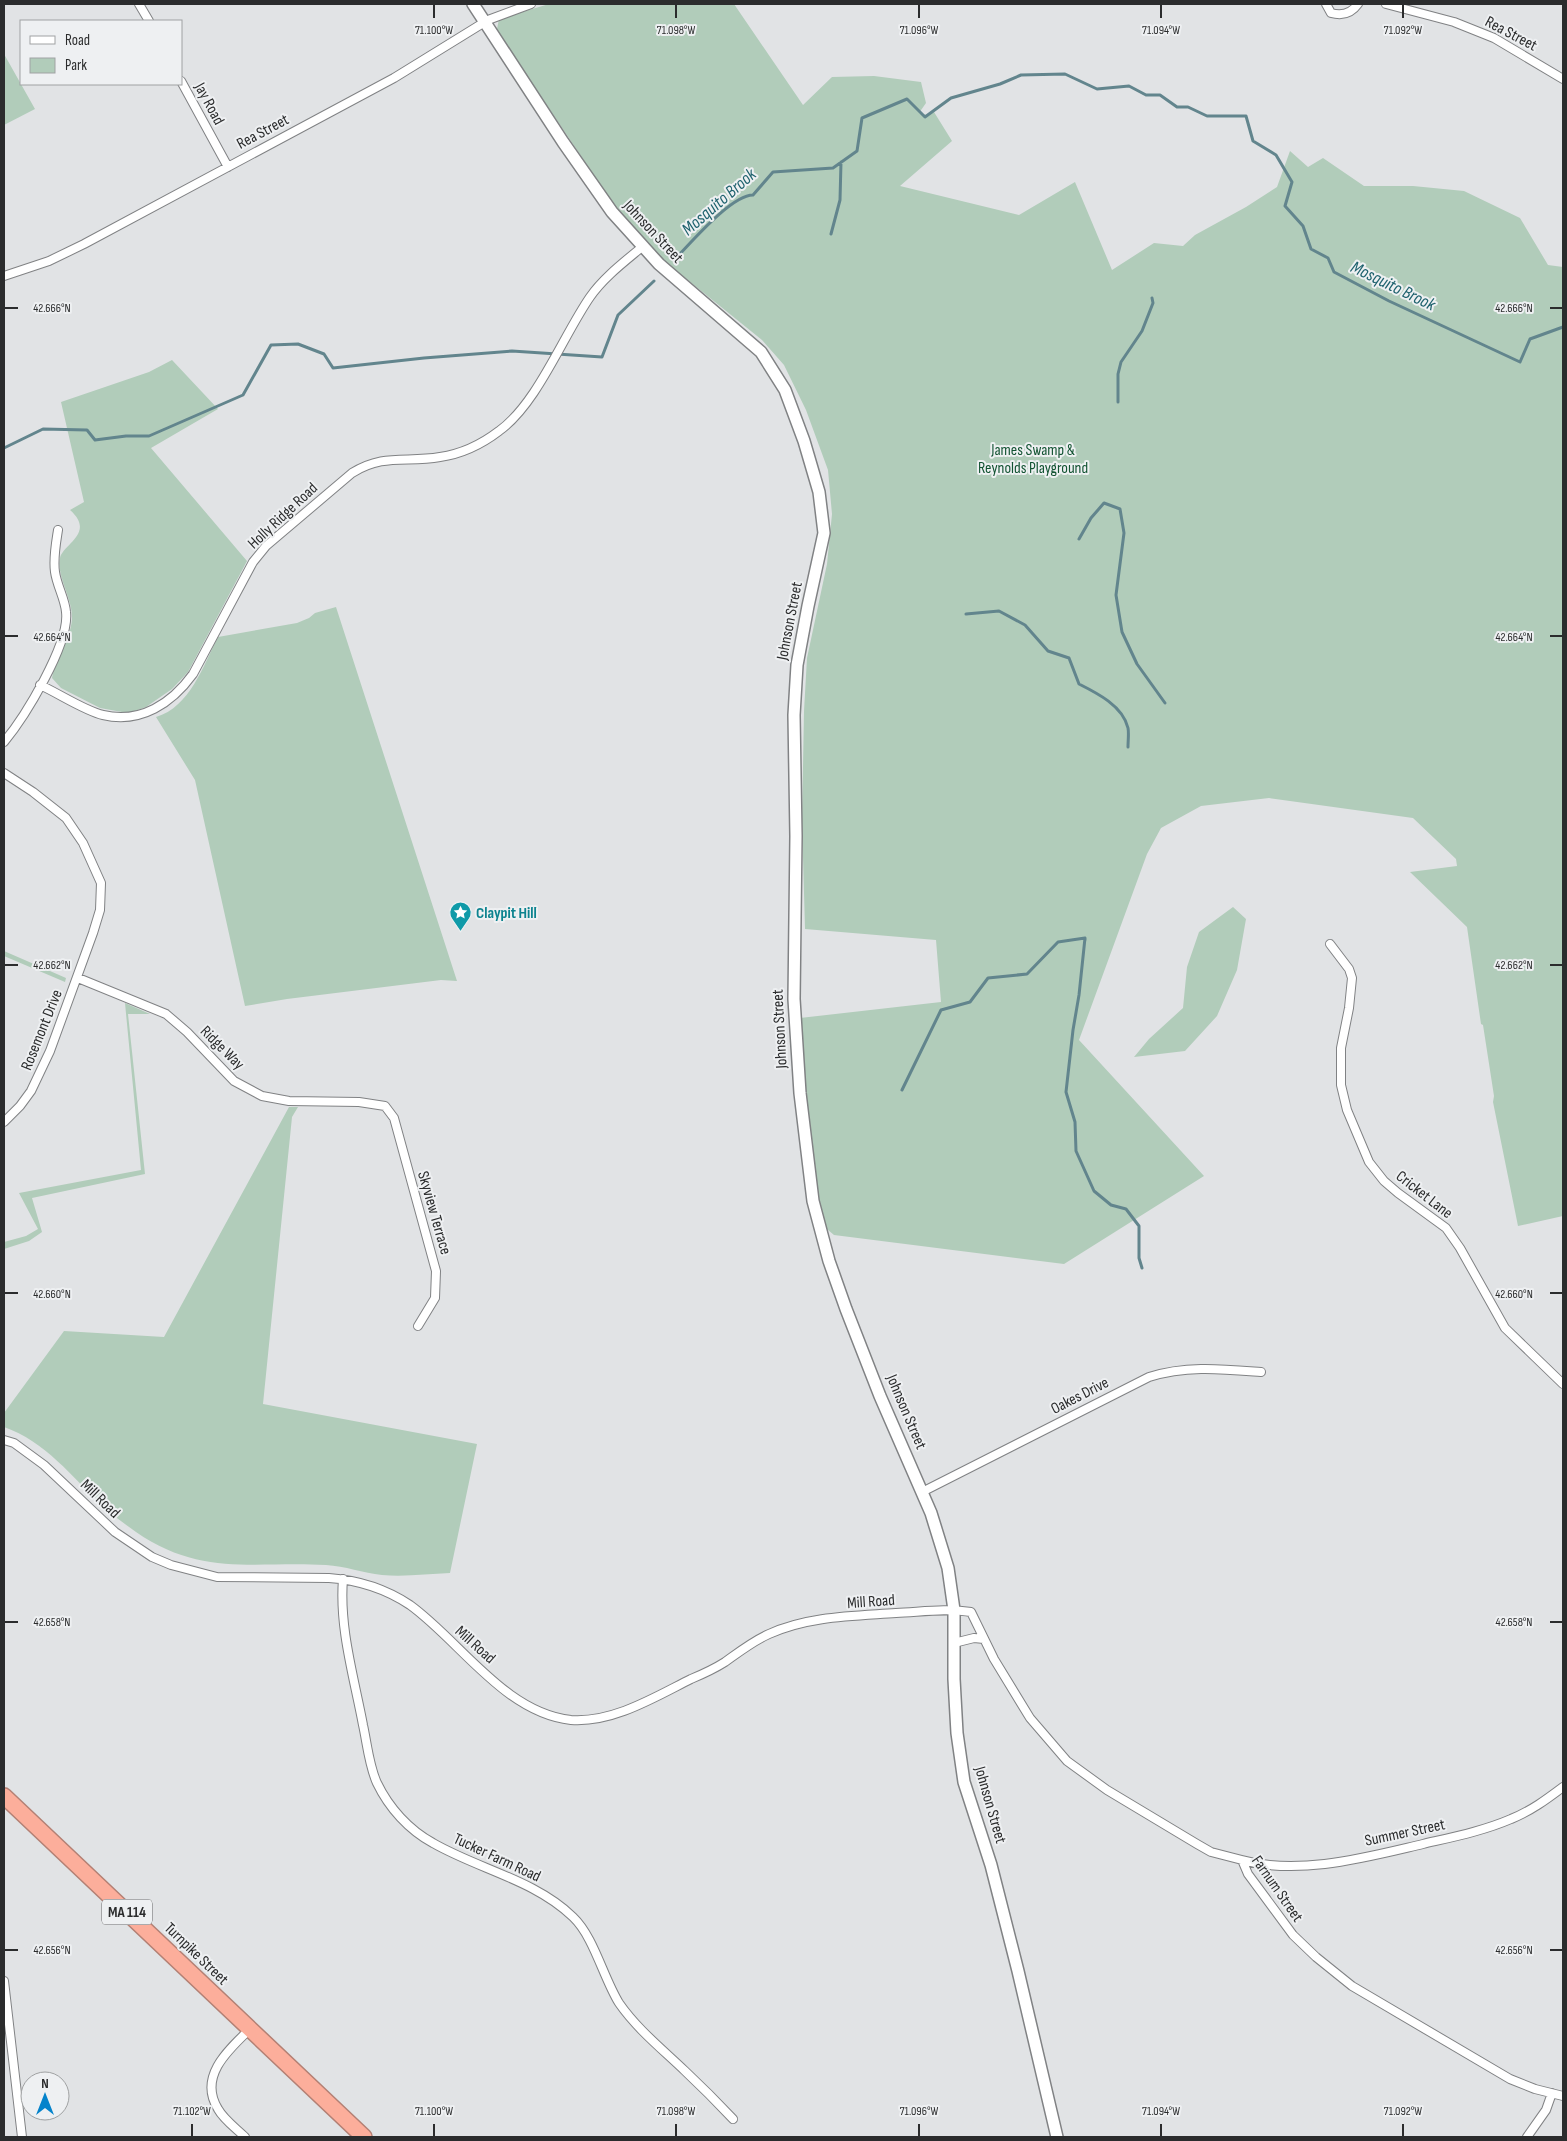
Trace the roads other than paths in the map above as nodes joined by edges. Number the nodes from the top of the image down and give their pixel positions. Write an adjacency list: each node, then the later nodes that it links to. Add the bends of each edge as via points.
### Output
1 (139, 4): 7 (street)
2 (472, 4): 8 (street, Johnson Street)
3 (531, 4): 8 (street, Rea Street)
4 (1326, 4): 5 (street, via 1331,13 1339,15 1350,12)
5 (1358, 4)
6 (1386, 4): 9 (street, Rea Street, via 1454,22 1494,38)
7 (148, 20)
8 (485, 23): 11 (street, Rea Street, via 394,78); 12 (street, Johnson Street, via 587,179)
9 (1563, 79)
10 (182, 83): 11 (street, Jay Road)
11 (228, 167): 13 (street, Rea Street, via 49,261)
12 (642, 247): 15 (street, Holly Ridge Road, via 591,295 523,406 501,430 468,449 440,457 387,459 363,466 266,546 242,580 193,674 159,707 132,717 102,715); 26 (street, Johnson Street, via 762,352 785,390 819,492 824,533 797,665 794,715 794,999 800,1093 812,1201 829,1261 880,1396)
13 (4, 276)
14 (58, 530): 15 (street, via 55,571 66,613 65,627 55,658)
15 (40, 685): 16 (street)
16 (4, 742)
17 (4, 774): 19 (street, Rosemont Drive, via 66,818 77,831 97,871 101,883 100,910)
18 (1330, 944): 24 (street, Cricket Lane, via 1352,978 1341,1048 1341,1084 1347,1110 1369,1162 1384,1181 1446,1228 1505,1328)
19 (78, 978): 20 (street, Ridge Way, via 166,1014 234,1081 262,1096 289,1101 360,1102); 21 (street, Rosemont Drive, via 40,1074 20,1106)
20 (385, 1106): 22 (street, Skyview Terrace, via 394,1118 436,1271 435,1298)
21 (4, 1122)
22 (418, 1326)
23 (1261, 1372): 26 (street, Oakes Drive, via 1203,1368 1149,1377)
24 (1563, 1384)
25 (4, 1440): 27 (street, Mill Road, via 26,1451 50,1470 115,1532 171,1565 217,1577)
26 (922, 1492): 28 (street, Johnson Street, via 948,1568)
27 (343, 1579): 28 (street, Mill Road, via 382,1590 409,1604 520,1700 540,1712 571,1720 603,1717 668,1692 707,1673 769,1634 789,1626 827,1619); 40 (street, Tucker Farm Road, via 345,1636 366,1741 376,1782 388,1803 402,1820 431,1842 561,1906 584,1933 620,2004 646,2035)
28 (954, 1610): 29 (street, Farnum Street, via 971,1612); 30 (street, Johnson Street)
29 (984, 1639): 30 (street); 33 (street, Farnum Street, via 1030,1718 1067,1761 1107,1790 1211,1852)
30 (954, 1643): 44 (street, Johnson Street, via 957,1733 964,1782 1016,1961)
31 (1563, 1787): 33 (street, Summer Street, via 1511,1820 1470,1834 1324,1864 1274,1866)
32 (4, 1796): 35 (highway, Turnpike Street / MA 114)
33 (1242, 1860): 38 (street, Farnum Street, via 1248,1874 1293,1935 1352,1986 1510,2079)
34 (4, 1981): 36 (street)
35 (249, 2030): 42 (street, via 220,2060 212,2082 218,2111); 43 (highway, Turnpike Street / MA 114)
36 (12, 2050): 37 (street); 41 (street)
37 (4, 2052)
38 (1552, 2093): 39 (street, Farnum Street); 45 (street, via 1546,2110)
39 (1563, 2096)
40 (732, 2119)
41 (22, 2137)
42 (245, 2137)
43 (364, 2137)
44 (1057, 2137)
45 (1527, 2137)

